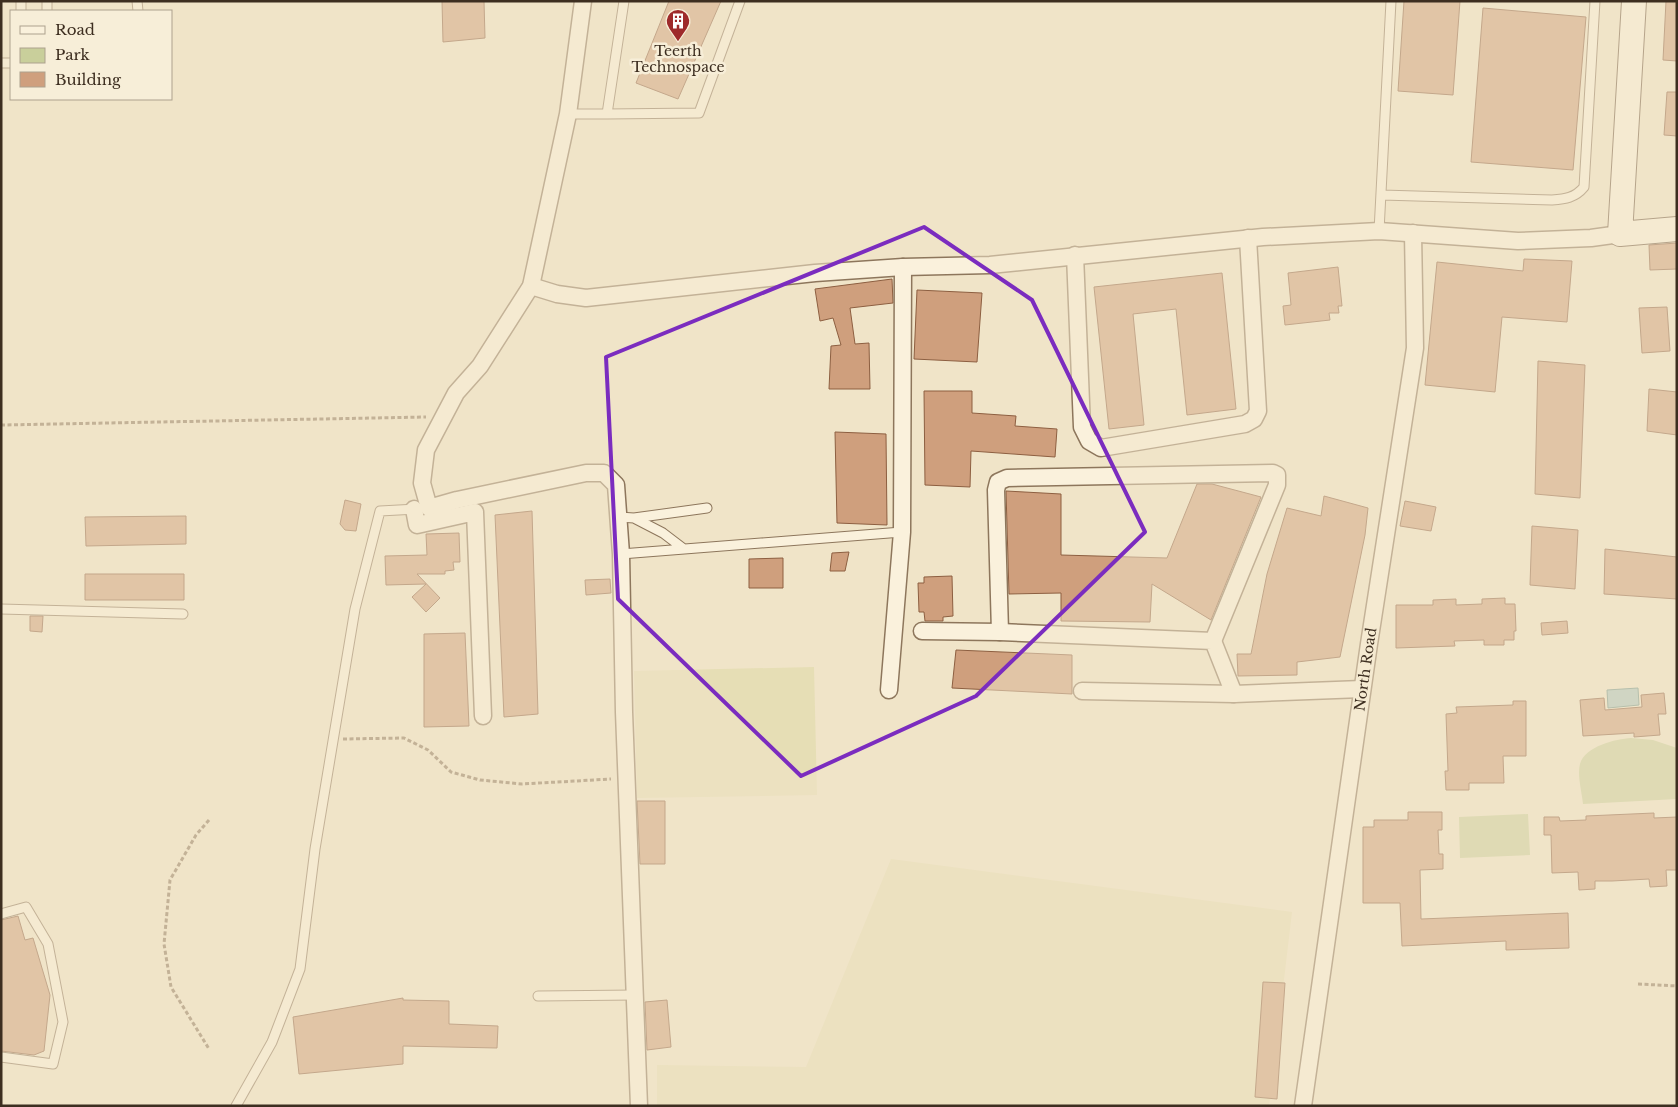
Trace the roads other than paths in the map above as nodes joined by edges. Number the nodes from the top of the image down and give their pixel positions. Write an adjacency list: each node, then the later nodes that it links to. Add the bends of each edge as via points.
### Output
1 (583, 1): 7 (street)
2 (624, 1): 8 (lane)
3 (740, 1): 8 (lane, via 699,113)
4 (1391, 1): 9 (lane)
5 (1594, 1): 9 (lane, via 1584,187 1579,194 1552,200)
6 (1634, 1): 13 (street)
7 (568, 114): 8 (lane); 17 (street)
8 (607, 114)
9 (1382, 195): 11 (lane)
10 (1677, 229): 13 (street)
11 (1379, 231): 12 (street); 14 (street)
12 (1413, 233): 13 (street, via 1518,241); 29 (street, North Road, via 1415,348)
13 (1620, 234)
14 (1248, 238): 15 (street); 15 (street, via 1258,411 1254,419 1245,424 1101,448 1089,441 1082,427)
15 (1075, 256): 16 (street, via 990,265)
16 (903, 267): 17 (street, via 815,273 586,298); 21 (street)
17 (531, 286): 18 (street, via 480,366 456,393 426,450)
18 (422, 508): 20 (street, via 586,473 604,473 616,485); 33 (street, via 417,525 475,512); 38 (lane, via 380,510 355,609 315,849 300,969 272,1042)
19 (707, 508): 20 (lane)
20 (626, 518): 22 (lane, via 663,533); 23 (street)
21 (902, 532): 22 (lane); 30 (street)
22 (684, 549): 23 (lane)
23 (621, 554): 35 (street)
24 (1, 608): 25 (lane)
25 (183, 614)
26 (922, 631): 27 (street)
27 (1000, 632): 28 (street); 28 (street, via 998,482 1008,478 1273,473 1277,475 1277,485)
28 (1213, 641): 32 (street)
29 (1362, 689): 32 (street); 40 (street, North Road)
30 (889, 690)
31 (1082, 691): 32 (street)
32 (1234, 694)
33 (483, 716)
34 (1, 914): 37 (lane, via 26,907 48,944 63,1022 53,1064)
35 (636, 995): 36 (lane); 39 (street)
36 (538, 996)
37 (1, 1057)
38 (236, 1106)
39 (639, 1106)
40 (1303, 1106)

